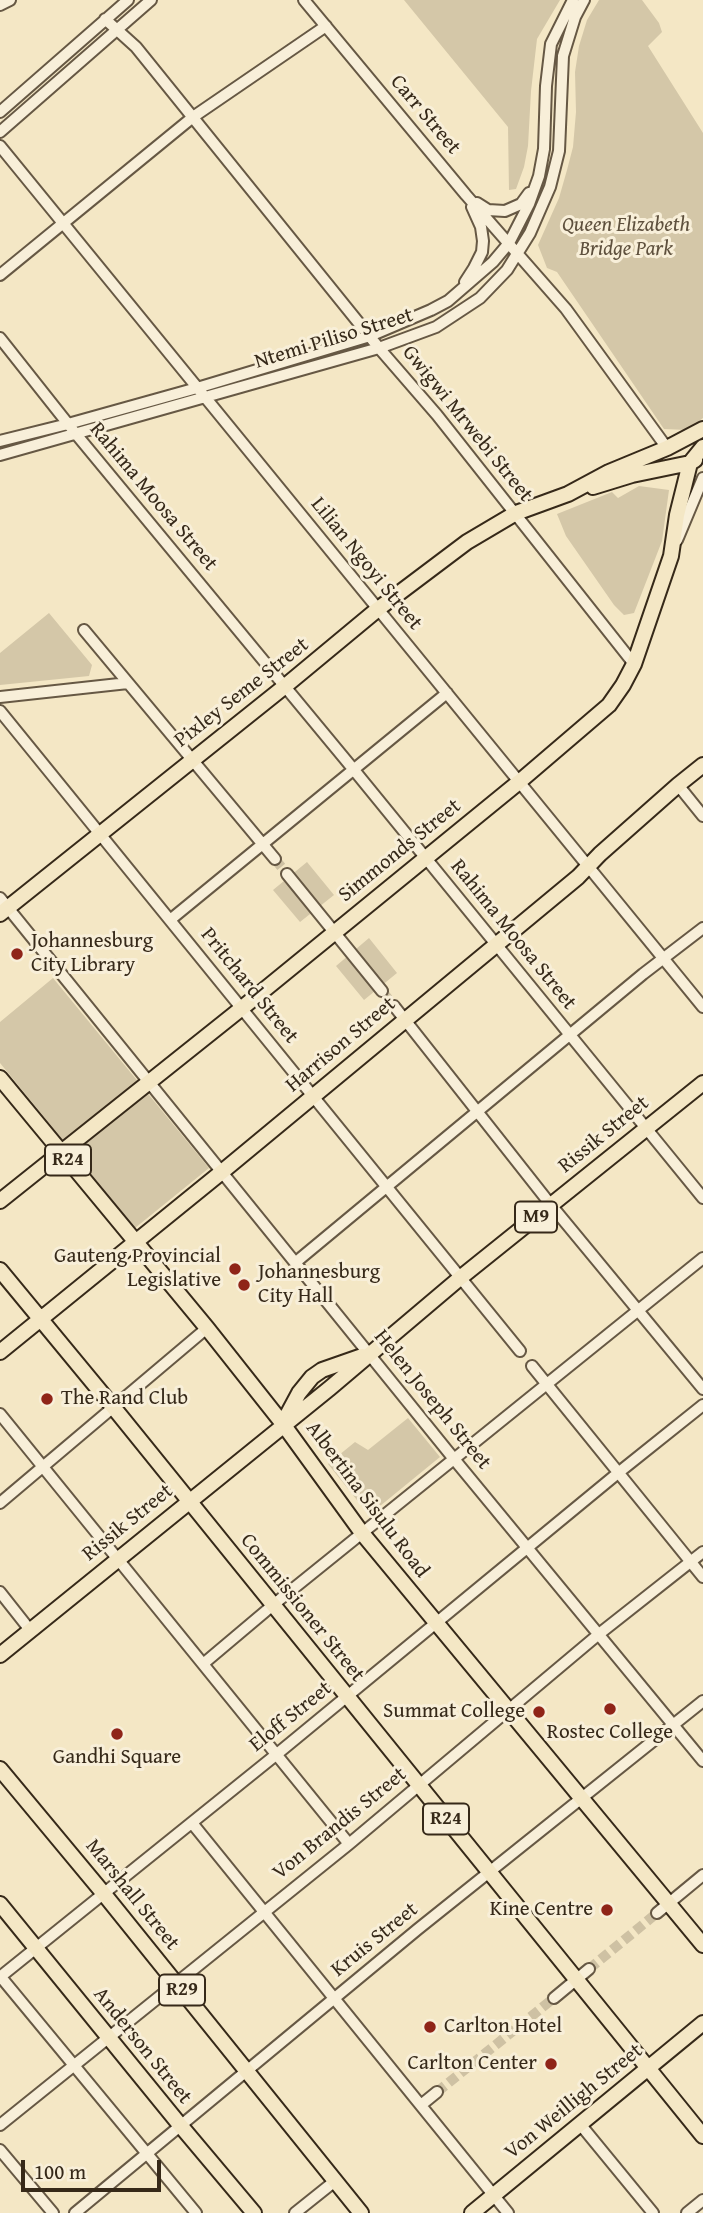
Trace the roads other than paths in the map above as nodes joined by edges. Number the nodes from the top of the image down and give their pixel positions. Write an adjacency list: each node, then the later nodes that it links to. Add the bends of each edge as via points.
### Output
1 (10, 0): 7 (street)
2 (128, 0): 8 (street)
3 (151, 0): 10 (street)
4 (304, 0): 9 (street, Carr Street)
5 (573, 0): 15 (street, Ntemi Piliso Street, via 551,44)
6 (584, 0): 19 (street, Ntemi Piliso Street, via 563,56 556,167 543,206)
7 (0, 5)
8 (110, 15): 10 (street, Gwigwi Mrwebi Street); 11 (street)
9 (326, 26): 12 (street); 16 (street, Carr Street)
10 (120, 27): 12 (street, Gwigwi Mrwebi Street); 13 (street)
11 (0, 112)
12 (193, 117): 17 (street); 22 (street, Gwigwi Mrwebi Street)
13 (0, 132)
14 (0, 146): 17 (street, Lilian Ngoyi Street)
15 (539, 176): 16 (street, via 521,204 505,211 488,210); 18 (street, Ntemi Piliso Street)
16 (466, 195): 18 (street, Carr Street); 21 (street, via 481,227 482,252)
17 (64, 223): 20 (street); 25 (street, Lilian Ngoyi Street)
18 (509, 243): 19 (street, Carr Street); 21 (street, Ntemi Piliso Street)
19 (517, 253): 24 (street, Ntemi Piliso Street, via 494,284 455,316); 32 (street, Carr Street, via 566,309)
20 (0, 275)
21 (456, 293): 22 (street, Ntemi Piliso Street, via 431,310)
22 (370, 336): 24 (street, Gwigwi Mrwebi Street); 25 (street, Ntemi Piliso Street)
23 (0, 338): 27 (street, Rahima Moosa Street)
24 (379, 348): 26 (street, Ntemi Piliso Street); 37 (street, Gwigwi Mrwebi Street)
25 (197, 388): 26 (street, Lilian Ngoyi Street); 27 (street, Ntemi Piliso Street)
26 (206, 398): 29 (street, Ntemi Piliso Street); 39 (street, Lilian Ngoyi Street)
27 (68, 424): 29 (street, Rahima Moosa Street); 30 (street, Ntemi Piliso Street)
28 (703, 429): 32 (main road)
29 (76, 434): 33 (street, Ntemi Piliso Street); 43 (street, Rahima Moosa Street)
30 (0, 441)
31 (703, 447): 34 (main road, Simmonds Street)
32 (667, 448): 36 (main road)
33 (0, 455)
34 (697, 459): 36 (main road); 38 (main road, Simmonds Street, via 677,514)
35 (703, 478): 38 (street)
36 (568, 494): 37 (main road, Pixley Seme Street)
37 (516, 513): 39 (main road, Pixley Seme Street, via 451,552); 41 (street, Gwigwi Mrwebi Street)
38 (671, 556): 41 (main road, Simmonds Street)
39 (378, 609): 43 (main road, Pixley Seme Street); 44 (street, Lilian Ngoyi Street)
40 (84, 630): 42 (street)
41 (634, 664): 50 (main road, Simmonds Street, via 609,705)
42 (128, 683): 45 (street); 47 (street)
43 (285, 687): 47 (main road, Pixley Seme Street); 49 (street, Rahima Moosa Street)
44 (447, 693): 49 (street); 50 (street, Lilian Ngoyi Street)
45 (0, 697)
46 (0, 711): 53 (street, Pritchard Street)
47 (192, 759): 53 (main road, Pixley Seme Street); 54 (street)
48 (703, 765): 51 (main road, Harrison Street)
49 (354, 769): 54 (street); 55 (street, Rahima Moosa Street)
50 (519, 782): 55 (main road, Simmonds Street); 57 (street, Lilian Ngoyi Street)
51 (678, 785): 52 (street); 57 (main road, Harrison Street)
52 (703, 816)
53 (99, 833): 59 (main road, Pixley Seme Street); 60 (street, Pritchard Street)
54 (263, 844): 56 (street); 60 (street)
55 (425, 858): 62 (main road, Simmonds Street); 63 (street, Rahima Moosa Street)
56 (275, 859)
57 (589, 867): 63 (main road, Harrison Street); 64 (street, Lilian Ngoyi Street)
58 (287, 874): 62 (street)
59 (3, 906): 72 (street, Helen Joseph Street)
60 (170, 920): 67 (street, Pritchard Street)
61 (703, 928): 64 (street)
62 (333, 932): 65 (street); 67 (main road, Simmonds Street)
63 (496, 944): 69 (main road, Harrison Street); 70 (street, Rahima Moosa Street)
64 (663, 958): 68 (street, Lilian Ngoyi Street); 70 (street)
65 (382, 991)
66 (394, 1006): 69 (street)
67 (242, 1007): 72 (main road, Simmonds Street); 74 (street, Pritchard Street)
68 (703, 1007)
69 (405, 1019): 74 (main road, Harrison Street); 75 (street)
70 (570, 1035): 75 (street); 76 (street, Rahima Moosa Street)
71 (0, 1078): 77 (main road, Albertina Sisulu Road / R24)
72 (149, 1082): 77 (main road, Simmonds Street); 78 (street, Helen Joseph Street)
73 (703, 1083): 76 (main road, Rissik Street / M9)
74 (313, 1095): 78 (main road, Harrison Street); 79 (street, Pritchard Street)
75 (478, 1111): 79 (street); 82 (street)
76 (647, 1128): 80 (street, Rahima Moosa Street); 82 (main road, Rissik Street / M9)
77 (62, 1153): 81 (main road, Simmonds Street); 83 (main road, Albertina Sisulu Road / R24)
78 (223, 1171): 83 (main road, Harrison Street); 85 (street, Helen Joseph Street)
79 (387, 1187): 85 (street); 87 (street, Pritchard Street)
80 (703, 1198)
81 (0, 1201)
82 (551, 1205): 87 (main road, Rissik Street / M9); 88 (street)
83 (135, 1243): 89 (main road, Harrison Street); 90 (main road, Albertina Sisulu Road / R24)
84 (703, 1258): 88 (street)
85 (296, 1262): 93 (street, Helen Joseph Street)
86 (0, 1270): 89 (main road, Commissioner Street / R24)
87 (460, 1278): 91 (street, Pritchard Street); 93 (main road, Rissik Street / M9)
88 (638, 1310): 95 (street); 96 (street)
89 (40, 1318): 92 (main road, Harrison Street); 98 (main road, Commissioner Street / R24)
90 (207, 1328): 98 (street); 100 (main road, Albertina Sisulu Road / R24)
91 (520, 1351)
92 (0, 1352)
93 (369, 1353): 100 (main road, Rissik Street / M9); 101 (street, Helen Joseph Street)
94 (532, 1366): 95 (street)
95 (547, 1384): 101 (street); 103 (street)
96 (703, 1389)
97 (703, 1405): 103 (street, Eloff Street)
98 (114, 1408): 102 (street); 104 (main road, Commissioner Street / R24)
99 (0, 1414): 102 (street)
100 (283, 1424): 104 (main road, Rissik Street / M9); 106 (main road, Albertina Sisulu Road / R24)
101 (454, 1459): 106 (street); 107 (street, Helen Joseph Street)
102 (44, 1467): 105 (street); 109 (street)
103 (618, 1473): 107 (street, Eloff Street); 110 (street)
104 (189, 1501): 109 (main road, Rissik Street / M9); 113 (main road, Commissioner Street / R24)
105 (0, 1503)
106 (362, 1532): 113 (street); 114 (main road, Albertina Sisulu Road / R24)
107 (527, 1548): 114 (street, Eloff Street); 116 (street, Helen Joseph Street)
108 (703, 1552): 110 (street, Von Brandis Street)
109 (118, 1558): 115 (main road, Rissik Street / M9); 118 (street)
110 (691, 1562): 111 (street); 116 (street, Von Brandis Street)
111 (703, 1577)
112 (0, 1592): 115 (street)
113 (273, 1605): 118 (street); 119 (main road, Commissioner Street / R24)
114 (436, 1623): 119 (street, Eloff Street); 121 (main road, Albertina Sisulu Road / R24)
115 (30, 1630): 117 (main road, Rissik Street / M9)
116 (599, 1634): 121 (street, Von Brandis Street); 122 (street, Helen Joseph Street)
117 (0, 1655)
118 (203, 1664): 123 (street)
119 (347, 1696): 123 (street, Eloff Street); 126 (main road, Commissioner Street / R24)
120 (703, 1701): 122 (street, Kruis Street)
121 (509, 1710): 126 (street, Von Brandis Street); 127 (main road, Albertina Sisulu Road / R24)
122 (673, 1725): 124 (street, Helen Joseph Street); 127 (street, Kruis Street)
123 (278, 1754): 128 (street, Eloff Street); 129 (street)
124 (703, 1761)
125 (0, 1769): 132 (main road, Marshall Street / R29)
126 (419, 1785): 129 (street, Von Brandis Street); 130 (main road, Commissioner Street / R24)
127 (583, 1798): 130 (street, Kruis Street); 133 (main road, Albertina Sisulu Road / R24)
128 (192, 1822): 132 (street, Eloff Street); 135 (street)
129 (349, 1844): 135 (street, Von Brandis Street)
130 (489, 1872): 141 (main road, Commissioner Street / R24); 144 (street, Kruis Street)
131 (703, 1875): 133 (street)
132 (104, 1894): 138 (street, Eloff Street); 142 (main road, Marshall Street / R29)
133 (669, 1903): 136 (street); 137 (main road, Albertina Sisulu Road / R24)
134 (0, 1904): 138 (main road, Anderson Street)
135 (262, 1912): 142 (street, Von Brandis Street); 144 (street)
136 (657, 1913)
137 (703, 1945)
138 (36, 1949): 140 (street, Eloff Street); 146 (main road, Anderson Street)
139 (589, 1969): 141 (street)
140 (0, 1977): 147 (street)
141 (576, 1980): 143 (street); 148 (main road, Commissioner Street / R24)
142 (177, 1983): 146 (street, Von Brandis Street); 149 (main road, Marshall Street / R29)
143 (554, 1997)
144 (334, 1999): 149 (street, Kruis Street); 151 (street)
145 (703, 2023): 148 (main road, Von Weilligh Street)
146 (108, 2036): 147 (street, Von Brandis Street); 154 (main road, Anderson Street)
147 (72, 2065): 153 (street, Von Brandis Street); 157 (street)
148 (648, 2069): 152 (main road, Von Weilligh Street); 155 (main road, Commissioner Street / R24)
149 (247, 2072): 154 (street, Kruis Street); 158 (main road, Marshall Street / R29)
150 (437, 2092): 151 (street)
151 (421, 2105): 159 (street)
152 (580, 2124): 159 (main road, Von Weilligh Street); 169 (street)
153 (0, 2125)
154 (180, 2125): 157 (street, Kruis Street); 164 (main road, Anderson Street)
155 (703, 2136)
156 (0, 2150): 162 (street)
157 (145, 2154): 161 (street, Kruis Street); 163 (street)
158 (335, 2180): 165 (street); 166 (main road, Marshall Street / R29)
159 (493, 2195): 167 (main road, Von Weilligh Street); 168 (street)
160 (703, 2200): 170 (street)
161 (80, 2212)
162 (53, 2213)
163 (196, 2213)
164 (254, 2213)
165 (295, 2213)
166 (361, 2213)
167 (472, 2213)
168 (508, 2213)
169 (653, 2213)
170 (687, 2213)

